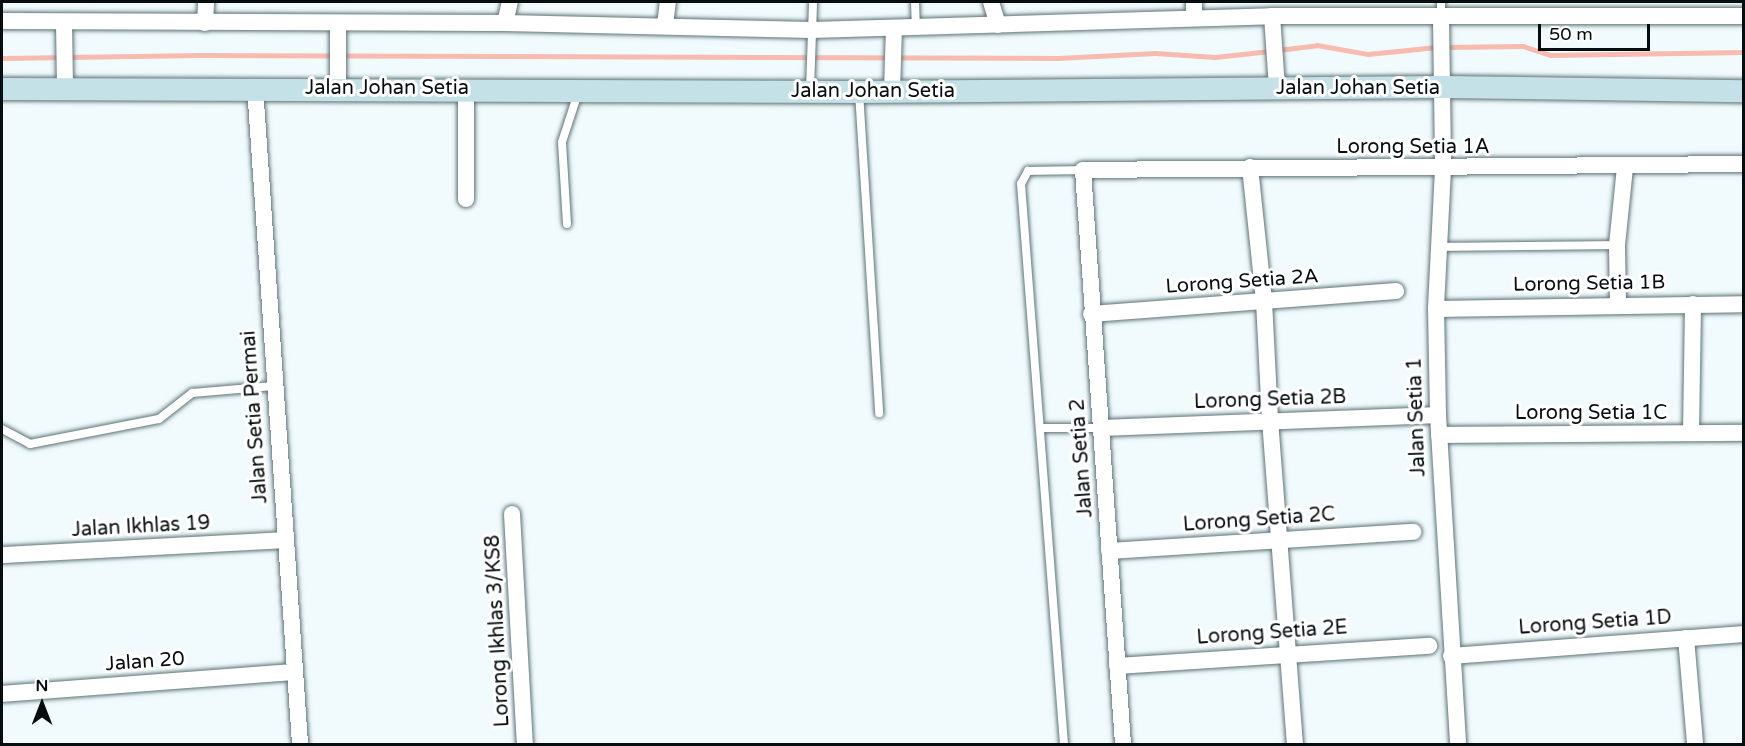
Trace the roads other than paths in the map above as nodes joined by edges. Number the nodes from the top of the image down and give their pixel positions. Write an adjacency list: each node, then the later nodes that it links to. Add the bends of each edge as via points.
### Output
1 (206, 2): 15 (street)
2 (510, 2): 16 (street)
3 (668, 2): 17 (street)
4 (813, 2): 23 (lane)
5 (915, 2): 20 (lane)
6 (991, 2): 18 (street)
7 (1576, 8): 8 (street); 9 (street)
8 (1607, 8): 12 (street)
9 (1495, 9): 11 (street)
10 (1194, 10): 13 (street); 18 (street)
11 (1441, 15): 13 (street); 24 (street, Jalan Setia 1)
12 (1743, 16)
13 (1273, 20): 26 (street)
14 (2, 21): 19 (street)
15 (205, 23): 19 (street); 21 (street)
16 (505, 23): 17 (street); 21 (street)
17 (665, 25): 23 (street)
18 (998, 25): 20 (street)
19 (65, 26): 29 (street)
20 (916, 26): 22 (street)
21 (338, 28): 25 (street)
22 (894, 34): 23 (street); 28 (street)
23 (811, 37): 27 (lane)
24 (1442, 76): 26 (main road, Jalan Johan Setia); 34 (main road, Jalan Johan Setia); 39 (street, Jalan Setia 1)
25 (337, 77): 30 (main road, Jalan Johan Setia); 31 (main road, Jalan Johan Setia)
26 (1277, 77): 28 (main road, Jalan Johan Setia)
27 (811, 80): 33 (main road, Jalan Johan Setia); 35 (main road, Jalan Johan Setia)
28 (892, 80): 35 (main road, Jalan Johan Setia)
29 (65, 81): 30 (main road, Jalan Johan Setia); 32 (main road, Jalan Johan Setia)
30 (255, 87): 52 (street, Jalan Setia Permai)
31 (466, 88): 33 (main road, Jalan Johan Setia); 41 (street)
32 (2, 89)
33 (579, 89): 42 (lane, via 562,142)
34 (1743, 91)
35 (859, 92): 53 (lane)
36 (1743, 164): 38 (street, Lorong Setia 1A)
37 (1250, 167): 39 (street, Lorong Setia 1A); 40 (street, Lorong Setia 1A); 46 (street)
38 (1625, 167): 39 (street, Lorong Setia 1A); 43 (street)
39 (1443, 169): 44 (street, Jalan Setia 1)
40 (1083, 170): 51 (street, Jalan Setia 2); 56 (lane, via 1028,171 1022,179)
41 (466, 199)
42 (567, 224)
43 (1617, 245): 44 (lane); 47 (street)
44 (1438, 247): 50 (street, Jalan Setia 1)
45 (1396, 291): 46 (street, Lorong Setia 2A)
46 (1264, 301): 51 (street, Lorong Setia 2A); 55 (street)
47 (1618, 304): 48 (street, Lorong Setia 1B); 50 (street, Lorong Setia 1B)
48 (1693, 304): 49 (street, Lorong Setia 1B); 59 (street)
49 (1743, 304)
50 (1436, 309): 54 (street, Jalan Setia 1)
51 (1091, 314): 57 (street, Jalan Setia 2)
52 (274, 386): 58 (lane, via 192,393 159,419 30,444); 65 (street, Jalan Setia Permai)
53 (879, 413)
54 (1438, 415): 55 (street, Lorong Setia 2B); 61 (street, Jalan Setia 1)
55 (1269, 420): 57 (street, Lorong Setia 2B); 64 (street)
56 (1042, 428): 57 (lane); 78 (lane)
57 (1103, 428): 66 (street, Jalan Setia 2)
58 (2, 429)
59 (1691, 433): 60 (street, Lorong Setia 1C); 61 (street, Lorong Setia 1C)
60 (1743, 433)
61 (1439, 435): 72 (street, Jalan Setia 1)
62 (512, 514): 77 (street, Lorong Ikhlas 3/KS8)
63 (1413, 532): 64 (street, Lorong Setia 2C)
64 (1282, 538): 66 (street, Lorong Setia 2C); 71 (street)
65 (284, 540): 67 (street, Jalan Ikhlas 19); 74 (street, Jalan Setia Permai)
66 (1109, 551): 73 (street, Jalan Setia 2)
67 (2, 555)
68 (1743, 634): 69 (street, Lorong Setia 1D)
69 (1686, 638): 72 (street, Lorong Setia 1D); 82 (street)
70 (1429, 646): 71 (street, Lorong Setia 2E)
71 (1290, 652): 73 (street, Lorong Setia 2E); 80 (street)
72 (1451, 656): 81 (street, Jalan Setia 1)
73 (1117, 666): 79 (street, Jalan Setia 2)
74 (292, 672): 75 (street, Jalan 20); 76 (street, Jalan Setia Permai)
75 (2, 694)
76 (300, 744)
77 (525, 744)
78 (1064, 744)
79 (1123, 744)
80 (1295, 744)
81 (1458, 744)
82 (1695, 744)

